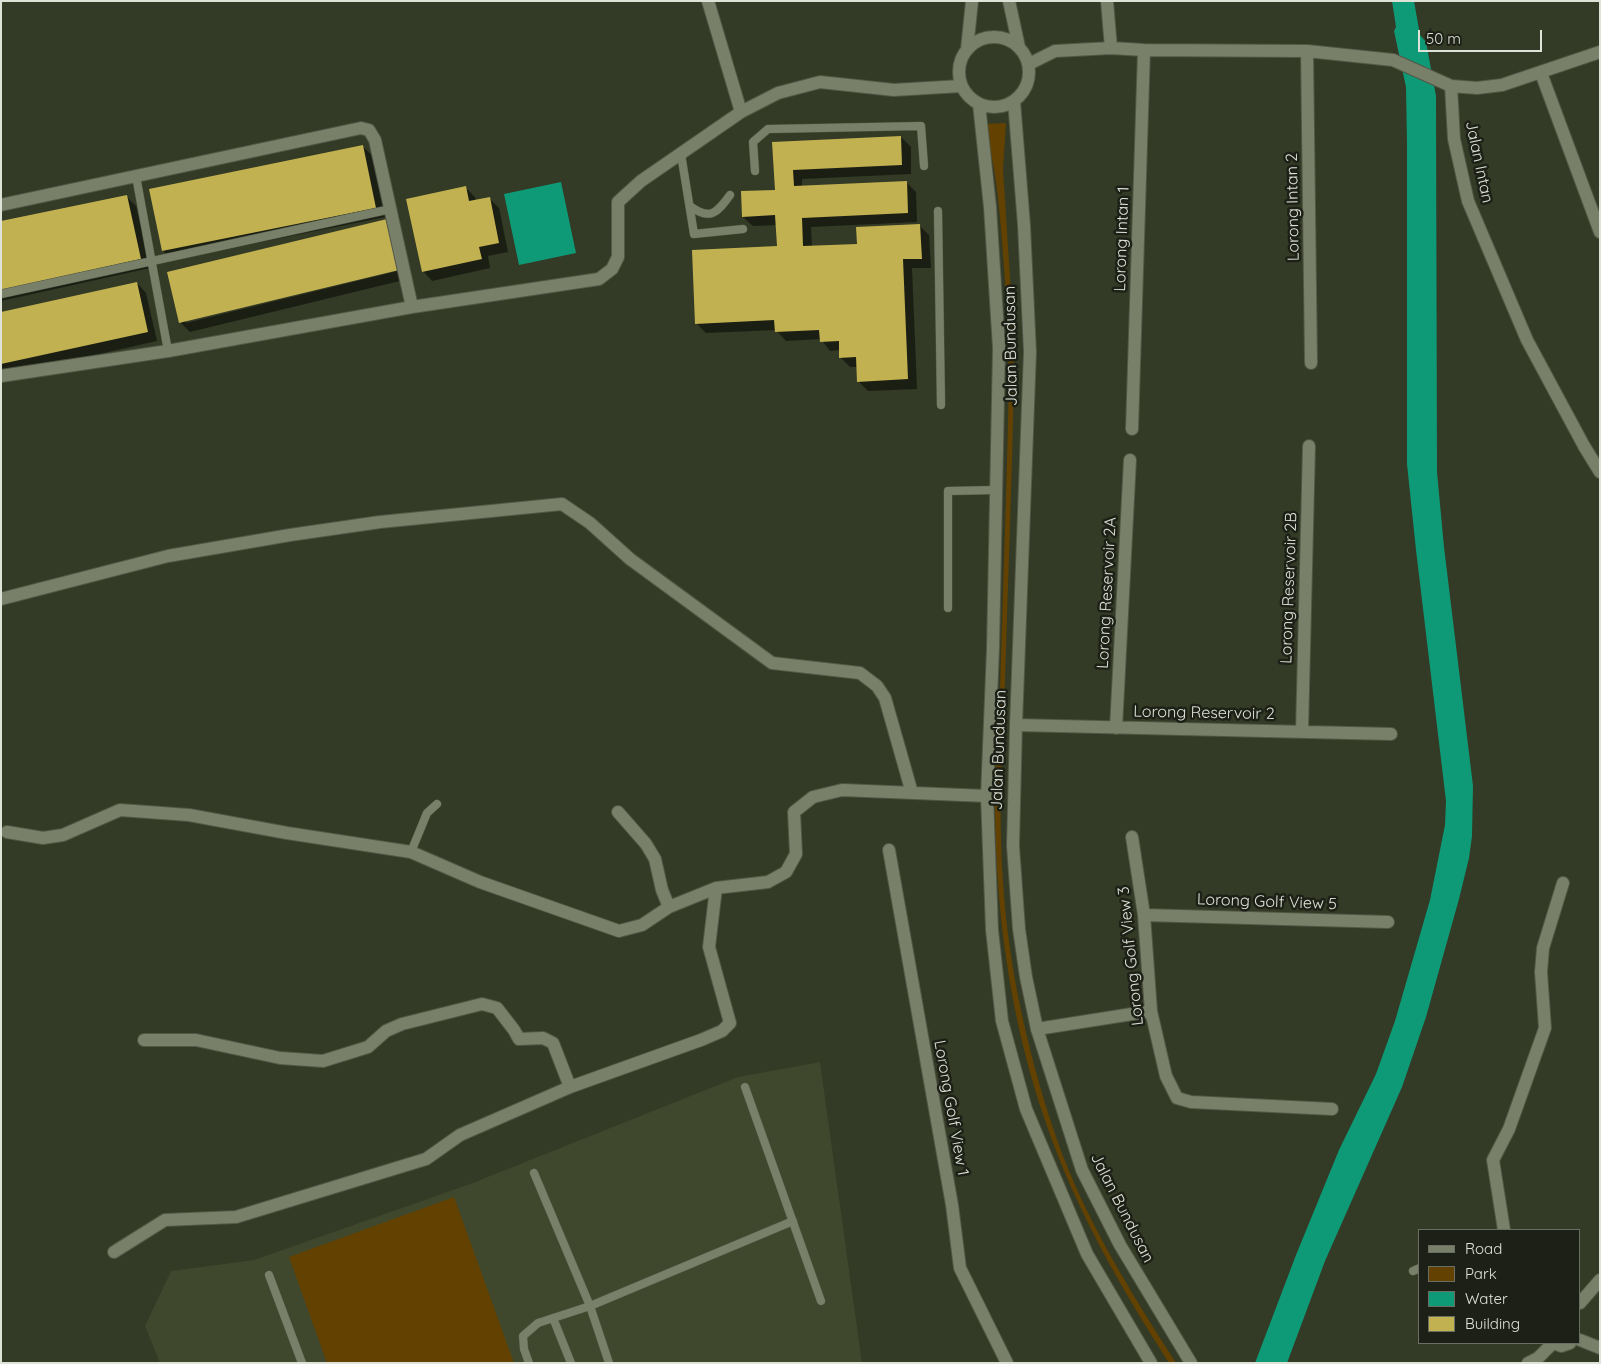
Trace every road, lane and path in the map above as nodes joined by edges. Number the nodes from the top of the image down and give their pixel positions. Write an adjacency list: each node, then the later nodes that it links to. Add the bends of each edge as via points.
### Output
1 (708, 1): 17 (street)
2 (972, 1): 7 (street)
3 (1010, 1): 5 (street)
4 (1107, 1): 6 (street)
5 (1019, 47): 7 (street, via 1004,39 987,38); 11 (street)
6 (1111, 48): 8 (street); 11 (street, via 1055,51)
7 (967, 49): 13 (street, via 959,67)
8 (1144, 50): 9 (street); 36 (street, Lorong Intan 1)
9 (1307, 51): 14 (street, via 1393,60); 33 (street, Lorong Intan 2)
10 (1600, 52): 12 (street)
11 (1028, 64): 15 (street, via 1027,85)
12 (1541, 72): 14 (street, via 1494,86); 28 (street)
13 (961, 86): 16 (street); 17 (street, via 894,90 820,82 778,93)
14 (1451, 86): 39 (street, Jalan Intan, via 1454,139 1468,201 1528,340)
15 (1014, 102): 16 (street, via 990,107); 43 (street, Jalan Bundusan, via 1030,352)
16 (979, 104): 40 (street, Jalan Bundusan, via 990,207 999,348)
17 (741, 112): 18 (street)
18 (681, 154): 24 (lane); 31 (street, via 641,181 618,202 618,257 612,269 599,279)
19 (924, 166): 20 (lane, via 921,126 768,129 753,142)
20 (755, 171)
21 (136, 176): 23 (street); 25 (street, via 361,128 369,130 375,140); 29 (lane)
22 (730, 195): 24 (lane, via 717,211 709,215 700,214)
23 (1, 205)
24 (690, 206): 27 (lane, via 694,234)
25 (391, 209): 29 (lane); 31 (street)
26 (938, 211): 35 (lane)
27 (743, 229)
28 (1600, 232)
29 (151, 262): 30 (lane); 32 (lane)
30 (1, 294)
31 (412, 307): 32 (street)
32 (168, 351): 34 (street)
33 (1311, 362)
34 (1, 376)
35 (941, 405)
36 (1132, 429)
37 (1309, 446): 45 (street, Lorong Reservoir 2B)
38 (1130, 460): 44 (street, Lorong Reservoir 2A)
39 (1600, 472)
40 (996, 490): 42 (lane, via 948,491); 48 (street, Jalan Bundusan)
41 (1, 599): 47 (street, via 168,556 290,534 562,504 590,523 630,559 772,663 860,673 877,686 886,698)
42 (948, 608)
43 (1016, 724): 44 (street, Lorong Reservoir 2); 61 (street, Jalan Bundusan, via 1013,846 1016,892 1024,967)
44 (1116, 728): 45 (street, Lorong Reservoir 2)
45 (1302, 731): 46 (street, Lorong Reservoir 2)
46 (1391, 734)
47 (912, 793): 48 (street); 56 (street, via 842,790 813,797 794,812 796,854 786,872 768,882)
48 (987, 796): 84 (street, Jalan Bundusan, via 992,930 1002,1022 1026,1109 1087,1254)
49 (437, 804): 54 (lane, via 427,813)
50 (618, 812): 57 (street, via 655,859)
51 (7, 832): 54 (street, via 43,838 63,835 120,810 189,815)
52 (1132, 838): 58 (street, Lorong Golf View 3)
53 (889, 850): 83 (street, Lorong Golf View 1, via 952,1205 960,1268)
54 (411, 852): 57 (street, via 480,882 619,931 642,925)
55 (1562, 883): 68 (street, via 1543,948 1541,972 1545,1028 1509,1129 1493,1160)
56 (716, 888): 57 (street); 63 (street, via 709,947 730,1023 722,1031 701,1040)
57 (669, 907)
58 (1144, 915): 59 (street, Lorong Golf View 5); 60 (street, Lorong Golf View 3)
59 (1388, 922)
60 (1151, 1011): 61 (street); 65 (street, Lorong Golf View 3, via 1166,1076 1177,1098 1191,1102)
61 (1037, 1029): 85 (street, Jalan Bundusan, via 1082,1170 1120,1245)
62 (144, 1040): 63 (street, via 196,1040 272,1056 323,1060 368,1047 386,1031 402,1024 482,1004 496,1008 519,1039 543,1038 552,1043)
63 (570, 1087): 69 (street, via 460,1135 426,1159 236,1217 165,1220)
64 (745, 1087): 67 (lane)
65 (1332, 1109)
66 (534, 1173): 74 (lane)
67 (793, 1220): 72 (lane); 74 (lane)
68 (1504, 1229)
69 (114, 1252)
70 (269, 1274): 79 (lane)
71 (1600, 1280): 73 (street)
72 (821, 1301)
73 (1581, 1303)
74 (590, 1306): 75 (lane); 82 (lane)
75 (553, 1318): 80 (lane, via 538,1323 524,1336 524,1350); 81 (lane)
76 (1581, 1340): 78 (street)
77 (1552, 1344): 86 (street)
78 (1600, 1348)
79 (302, 1363)
80 (529, 1363)
81 (571, 1363)
82 (609, 1363)
83 (1006, 1363)
84 (1151, 1363)
85 (1191, 1363)
86 (1528, 1363)

